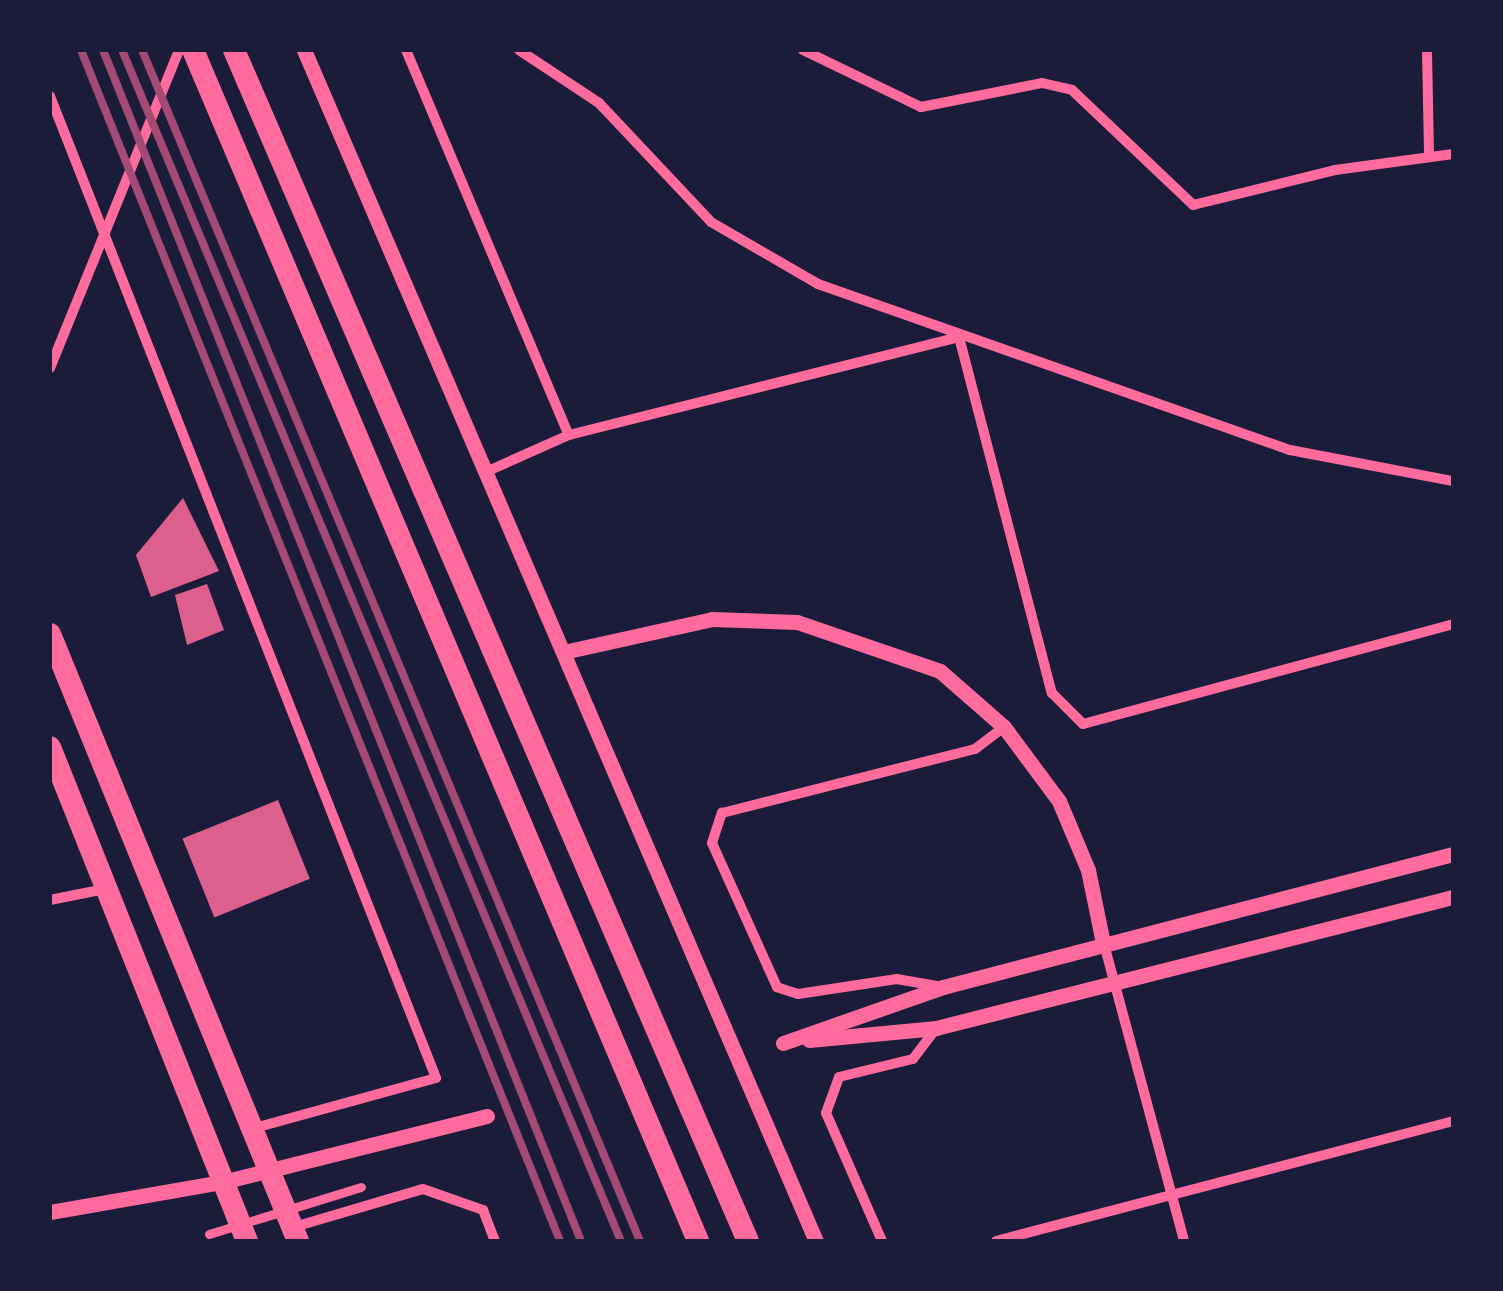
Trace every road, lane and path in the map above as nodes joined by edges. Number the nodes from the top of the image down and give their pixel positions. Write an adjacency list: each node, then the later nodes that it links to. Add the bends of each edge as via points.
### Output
1 (179, 50): 12 (street)
2 (192, 50): 43 (highway)
3 (234, 50): 44 (highway)
4 (304, 50): 16 (street)
5 (406, 50): 15 (street)
6 (519, 50): 13 (street, via 598,104 711,222 818,284)
7 (803, 50): 10 (street, via 921,106 1042,84 1072,90 1193,205)
8 (1427, 50): 10 (street)
9 (50, 96): 12 (street)
10 (1429, 154): 11 (street)
11 (1453, 154)
12 (107, 233): 14 (street); 33 (street, via 436,1078)
13 (959, 337): 15 (street); 17 (street, via 1290,450); 18 (street, via 1052,693 1083,724)
14 (50, 368)
15 (569, 435): 16 (street)
16 (488, 471): 20 (street)
17 (1453, 481)
18 (1453, 624)
19 (50, 634): 33 (highway)
20 (568, 651): 21 (street, via 712,619 797,622 940,671); 45 (street)
21 (1004, 727): 27 (street, via 1059,801 1088,870); 29 (street, via 975,749 722,813 712,843 778,987 798,994 897,979)
22 (50, 746): 24 (highway)
23 (1453, 854): 27 (street)
24 (106, 888): 26 (street); 35 (highway)
25 (1453, 897): 28 (street)
26 (50, 900)
27 (1104, 942): 28 (street); 29 (street)
28 (1114, 984): 30 (street); 37 (street)
29 (943, 987): 30 (street, via 782,1043)
30 (936, 1028): 46 (street, via 913,1058 839,1077 826,1113)
31 (487, 1116): 34 (street)
32 (1453, 1121): 37 (street)
33 (255, 1128): 34 (highway)
34 (270, 1167): 35 (street); 40 (highway)
35 (222, 1182): 38 (street); 41 (highway)
36 (361, 1187): 39 (street)
37 (1172, 1194): 47 (street); 48 (street)
38 (50, 1212)
39 (209, 1234)
40 (296, 1234): 42 (street, via 423,1190 483,1210)
41 (247, 1241)
42 (496, 1241)
43 (698, 1241)
44 (748, 1241)
45 (816, 1241)
46 (882, 1241)
47 (996, 1241)
48 (1184, 1241)

